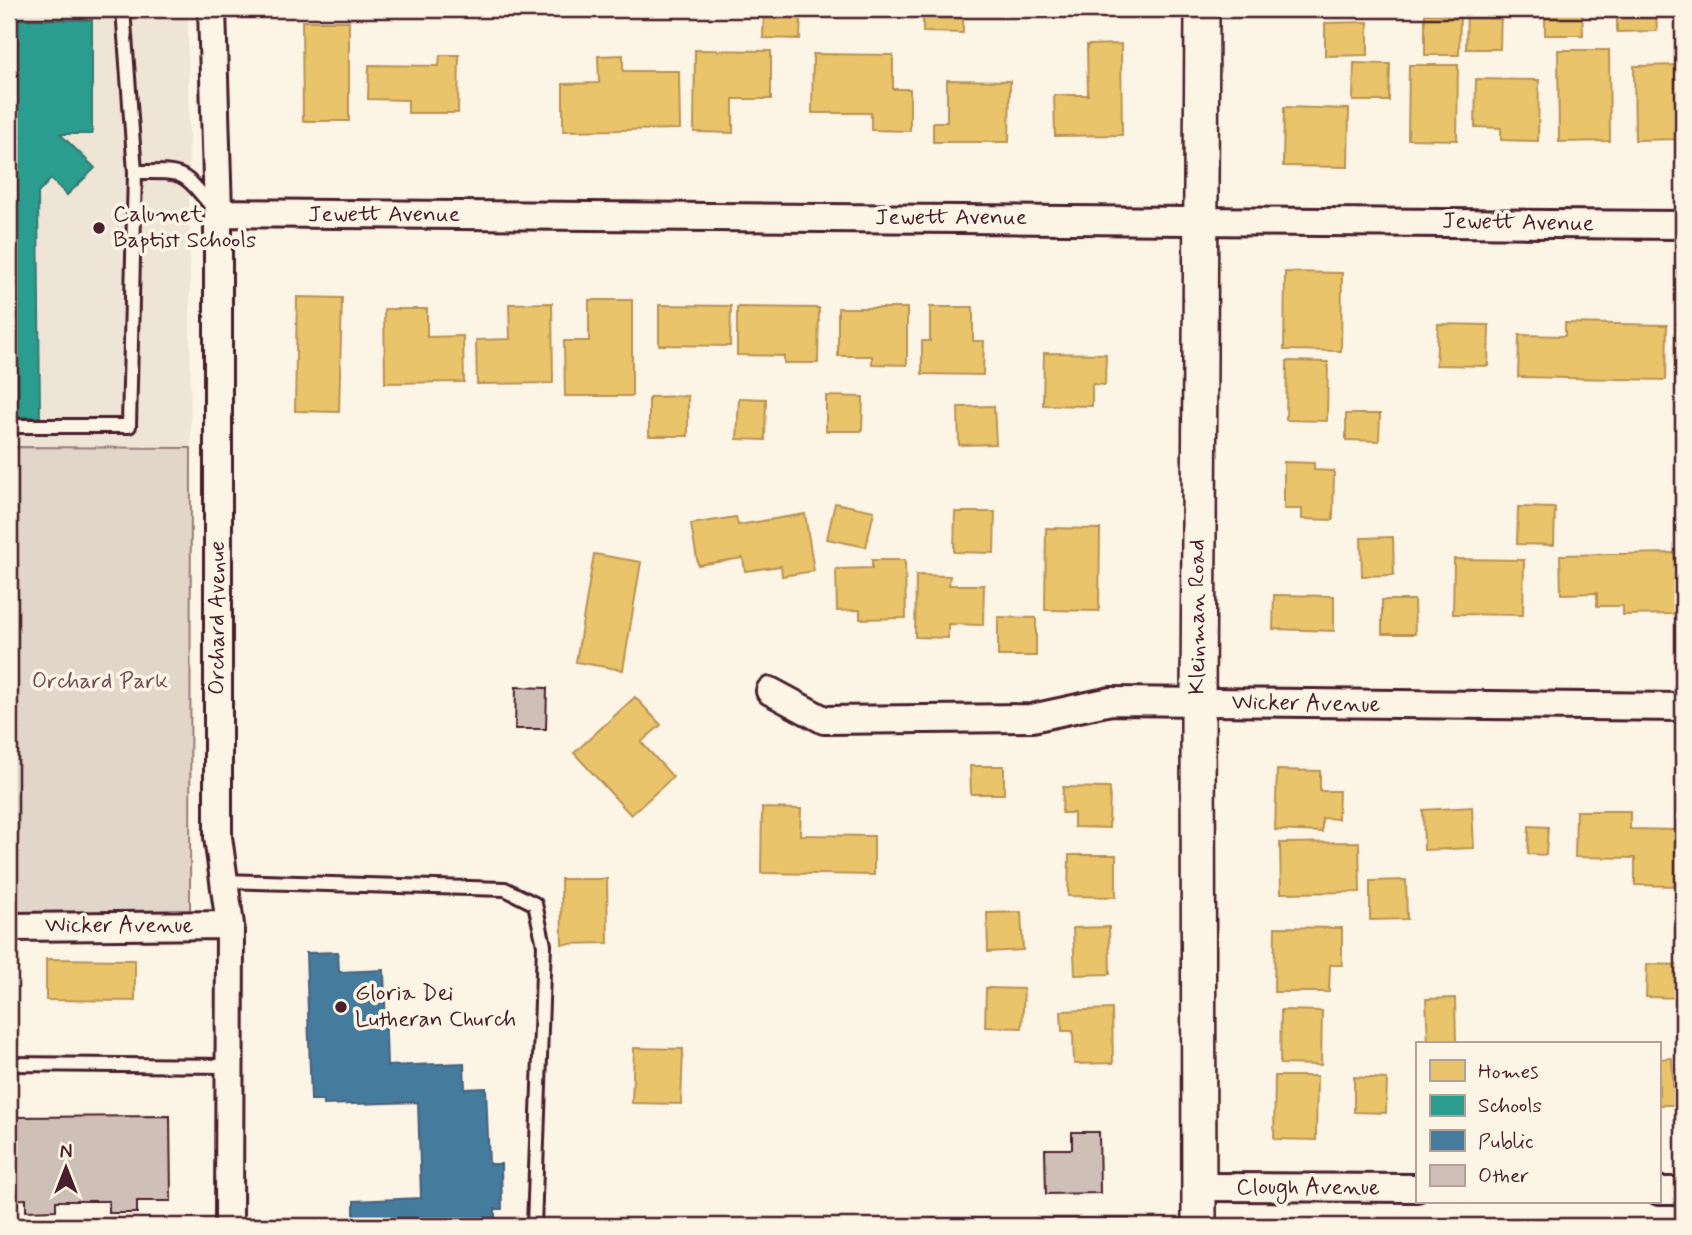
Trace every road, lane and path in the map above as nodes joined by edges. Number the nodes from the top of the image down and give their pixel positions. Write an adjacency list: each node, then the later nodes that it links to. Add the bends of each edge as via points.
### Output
1 (123, 9): 4 (lane)
2 (212, 9): 5 (street, Orchard Avenue)
3 (1202, 9): 6 (street, Kleinman Road)
4 (135, 172): 5 (lane, via 177,172 191,181); 8 (lane, via 129,426)
5 (218, 214): 6 (street, Jewett Avenue); 12 (street, Orchard Avenue, via 218,837)
6 (1200, 220): 7 (street, Jewett Avenue); 10 (street, Kleinman Road)
7 (1683, 225)
8 (9, 426)
9 (770, 691): 10 (street, Wicker Avenue, via 824,720 1032,718 1111,701)
10 (1198, 702): 11 (street, Wicker Avenue); 17 (street, Kleinman Road)
11 (1683, 707)
12 (224, 881): 13 (street, Orchard Avenue); 22 (lane, via 505,889 536,904 544,945)
13 (230, 925): 14 (street, Wicker Avenue); 16 (street, Orchard Avenue)
14 (9, 927)
15 (9, 1063): 16 (lane)
16 (229, 1066): 21 (street, Orchard Avenue)
17 (1198, 1187): 18 (street, Clough Avenue); 23 (street, Kleinman Road)
18 (1416, 1188)
19 (1660, 1191): 20 (street)
20 (1683, 1191)
21 (229, 1226)
22 (534, 1226)
23 (1199, 1226)

